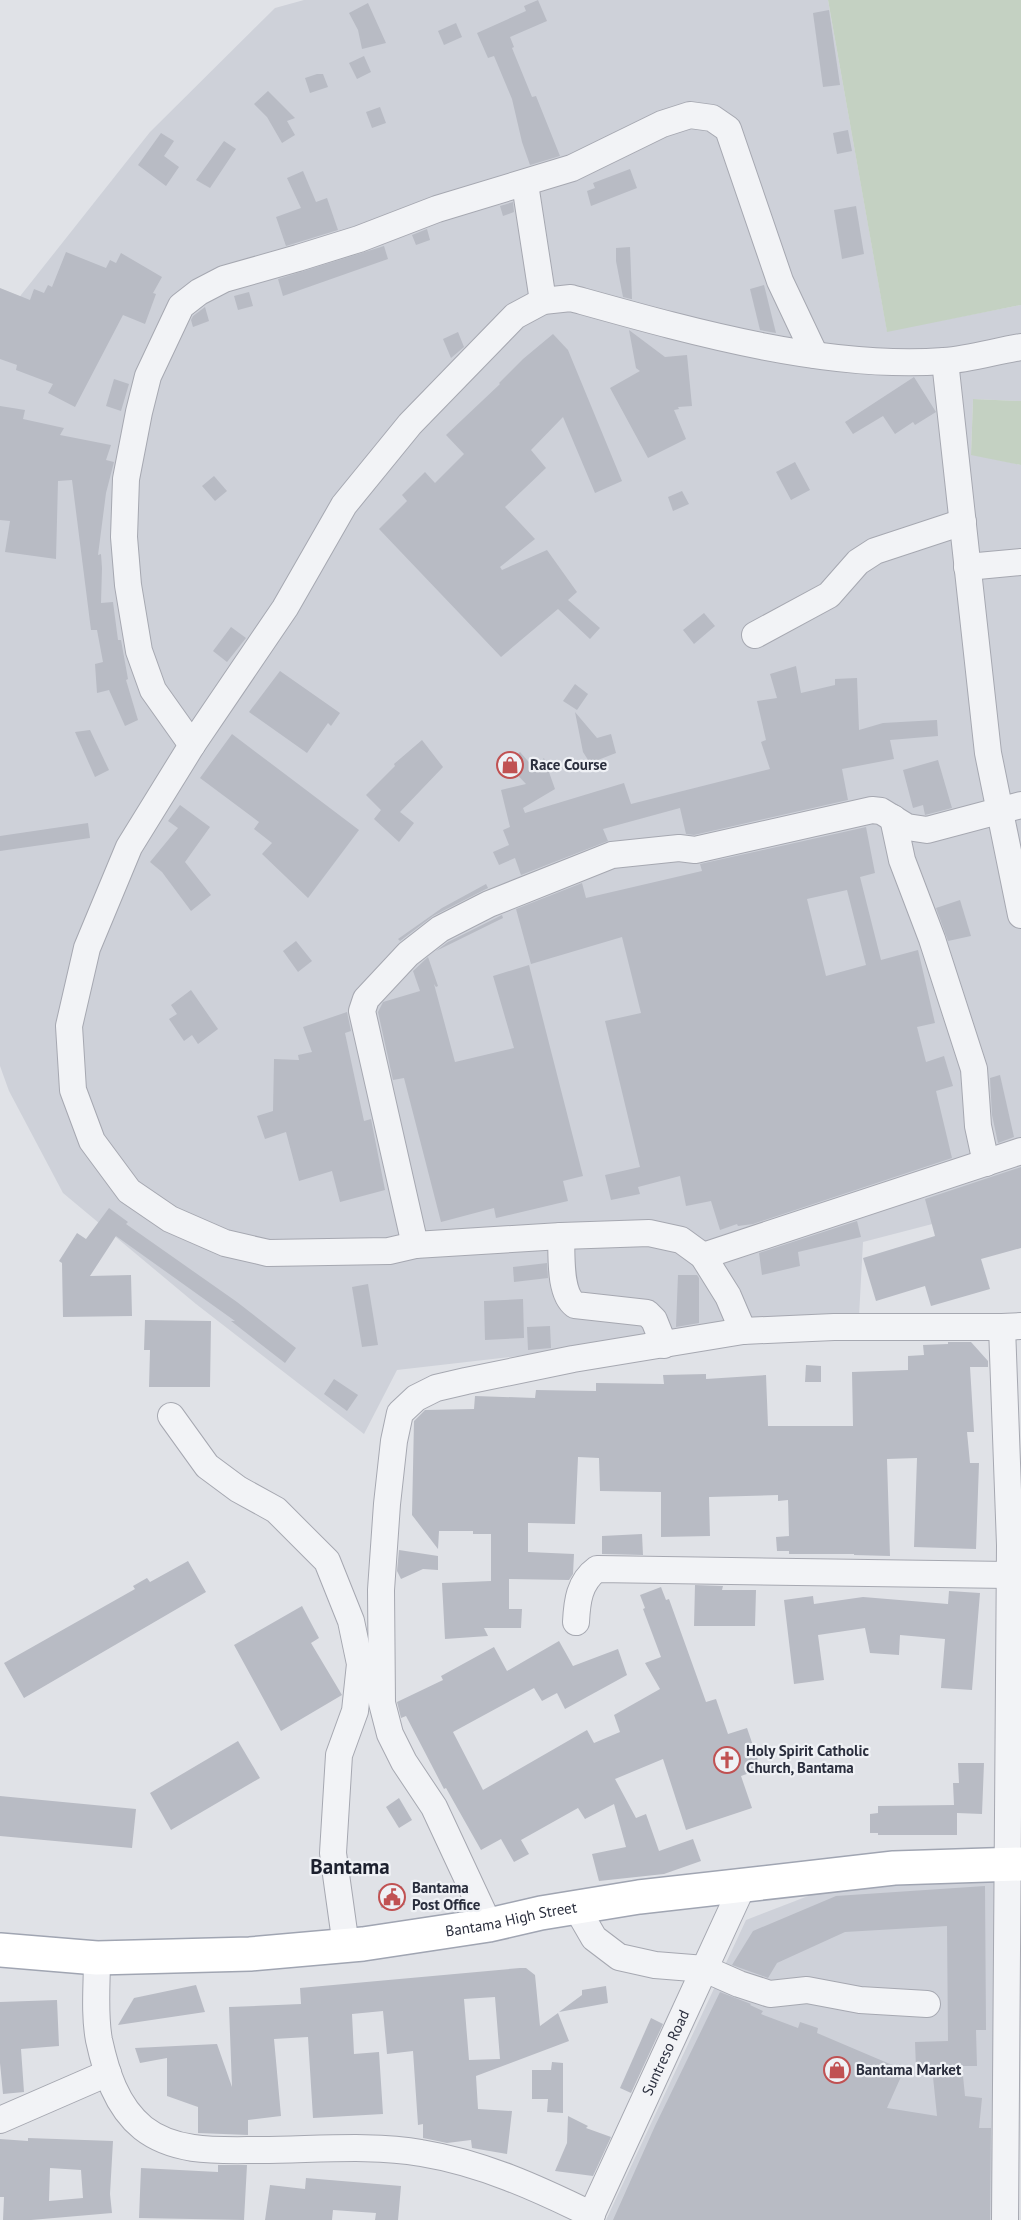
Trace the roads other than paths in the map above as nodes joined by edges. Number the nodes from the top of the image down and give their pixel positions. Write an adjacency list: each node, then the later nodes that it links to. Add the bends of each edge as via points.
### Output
1 (525, 184): 2 (street); 4 (street, via 572,168 662,124 690,115 712,118 728,129 780,281); 10 (street, via 224,279 181,306 146,385 126,479 124,537 140,651 153,690)
2 (543, 301): 4 (street, via 571,298 759,345); 10 (street, via 515,316 491,340 410,424 344,505 285,608)
3 (1021, 347): 5 (street)
4 (815, 355): 5 (street, via 870,361)
5 (945, 361): 6 (street)
6 (963, 522): 8 (street); 9 (street, via 875,551 858,562 829,595)
7 (1021, 562): 8 (street)
8 (967, 567): 11 (street, via 988,753)
9 (755, 635)
10 (192, 745): 17 (street, via 129,847 87,948 69,1026 73,1090 92,1141 129,1191 170,1219 225,1243 268,1253 389,1251)
11 (1010, 807): 12 (street, via 927,830 915,830); 13 (street)
12 (893, 818): 15 (street, via 902,860 974,1069 978,1126); 17 (street, via 872,810 695,849 612,855 489,904 440,929 408,954 366,999 362,1011)
13 (1021, 915)
14 (1021, 1151): 15 (street)
15 (986, 1163): 18 (street)
16 (561, 1236): 17 (street); 18 (street, via 649,1233 681,1240); 21 (street, via 568,1300 575,1305 647,1313)
17 (415, 1245)
18 (703, 1256): 20 (street, via 728,1296)
19 (1012, 1326): 20 (street); 23 (street)
20 (742, 1331): 21 (street)
21 (664, 1345): 30 (street, via 573,1359 436,1388 416,1398 400,1413 389,1483 381,1590 382,1703 390,1734 434,1807)
22 (171, 1416): 31 (street, via 207,1466 276,1510 327,1561 351,1621 360,1664 355,1711 339,1755 333,1853)
23 (1015, 1545): 24 (street)
24 (1009, 1575): 25 (street, via 597,1569 587,1576 578,1598); 26 (street)
25 (576, 1622)
26 (1015, 1700): 27 (street)
27 (1013, 1864): 28 (main road, Bantama High Street, via 894,1868); 36 (street)
28 (743, 1885): 29 (main road, Bantama High Street); 34 (street, Suntreso Road)
29 (576, 1907): 30 (main road, Bantama High Street); 34 (street, via 594,1938 619,1957)
30 (489, 1925): 31 (main road, Bantama High Street)
31 (346, 1946): 33 (main road, Bantama High Street, via 250,1954)
32 (0, 1950): 33 (main road, Bantama High Street)
33 (97, 1958): 37 (street, via 99,2037)
34 (705, 1969): 35 (street, via 770,1994 807,1990 860,2000); 39 (street, Suntreso Road)
35 (927, 2004)
36 (1013, 2070): 40 (street)
37 (108, 2073): 38 (street); 39 (street, via 119,2101 143,2128 171,2143 207,2150 420,2152 528,2184)
38 (0, 2120)
39 (590, 2218)
40 (1005, 2220)

